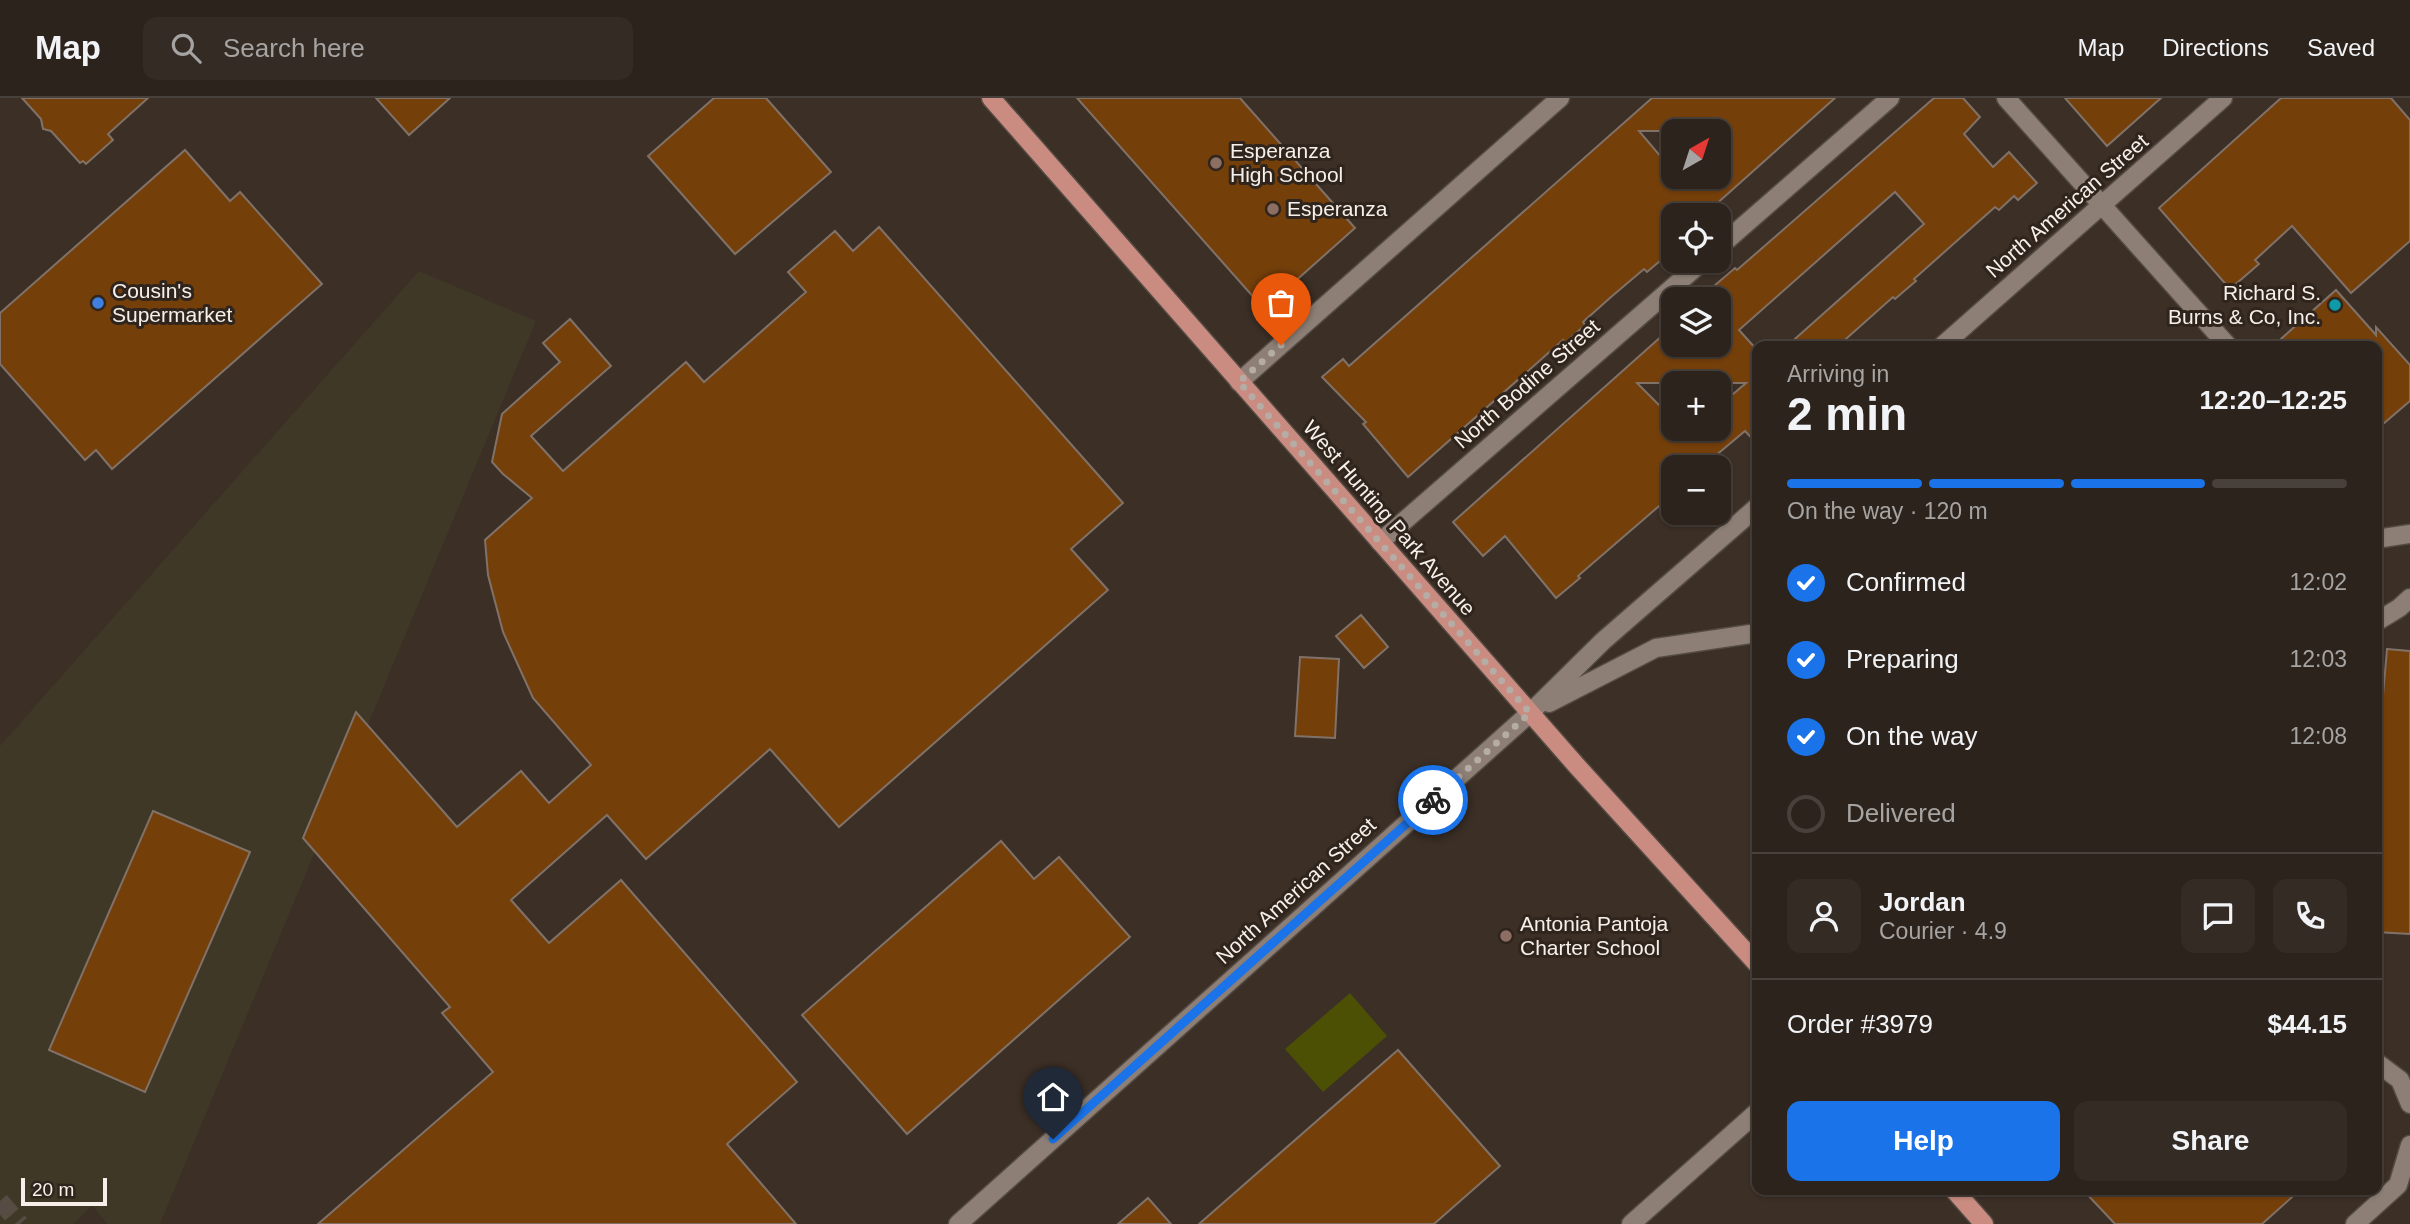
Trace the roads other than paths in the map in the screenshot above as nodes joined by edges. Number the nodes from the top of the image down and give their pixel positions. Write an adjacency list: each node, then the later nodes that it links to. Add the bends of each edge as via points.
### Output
1 (990, 98): 11 (main road, West Hunting Park Avenue)
2 (1560, 98): 11 (street)
3 (1890, 98): 7 (street)
4 (2006, 98): 6 (street)
5 (2223, 98): 6 (street, North American Street)
6 (2104, 205): 9 (street, North American Street); 10 (street)
7 (1731, 237)
8 (1689, 273): 15 (street, North Bodine Street)
9 (1947, 341)
10 (2224, 341)
11 (1239, 382): 15 (main road, West Hunting Park Avenue)
12 (1752, 511): 19 (street, North American Street, via 1603,641)
13 (2410, 534): 14 (street)
14 (2382, 538)
15 (1380, 542): 19 (main road, West Hunting Park Avenue)
16 (2410, 598): 17 (street)
17 (2382, 618)
18 (1752, 634): 19 (street, via 1656,648)
19 (1530, 713): 20 (main road, West Hunting Park Avenue); 26 (street, North American Street)
20 (1752, 958)
21 (2382, 1066): 22 (street, via 2400,1080)
22 (2410, 1104)
23 (1752, 1116): 27 (street)
24 (2410, 1145): 29 (street, via 2398,1185)
25 (1958, 1195): 28 (main road)
26 (958, 1224)
27 (1631, 1224)
28 (1984, 1224)
29 (2355, 1224)

